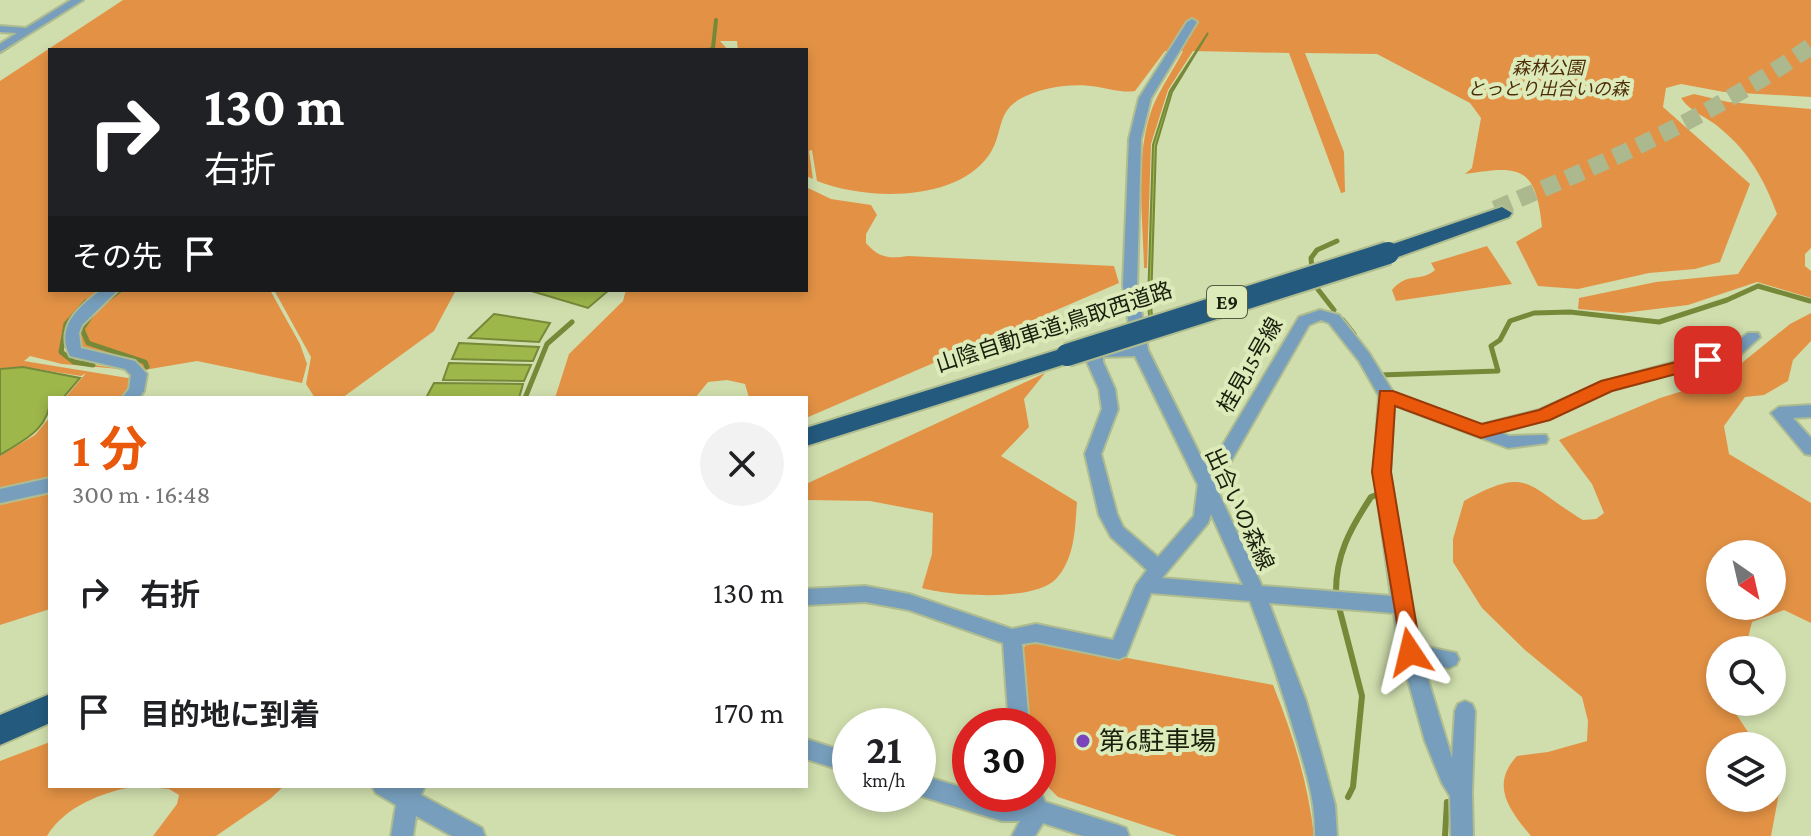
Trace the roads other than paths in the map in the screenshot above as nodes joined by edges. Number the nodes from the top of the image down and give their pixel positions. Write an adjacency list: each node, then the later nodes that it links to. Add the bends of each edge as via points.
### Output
1 (78, 0): 4 (street)
2 (1192, 22): 9 (street, 出合いの森線, via 1145,98 1135,139 1130,286)
3 (0, 29): 4 (street)
4 (28, 31): 5 (street)
5 (0, 49)
6 (1499, 211): 10 (highway, 山陰自動車道;鳥取西道路 / E9, bridge)
7 (109, 292): 11 (street, via 80,316 70,330 71,343 75,352 130,365 139,374)
8 (1753, 337): 15 (street, via 1735,351 1607,386 1543,415)
9 (1140, 350): 20 (street, 出合いの森線); 22 (street, via 1096,352 1110,409 1093,454 1117,532)
10 (1065, 353): 14 (highway, 山陰自動車道;鳥取西道路 / E9); 16 (highway, 山陰自動車道;鳥取西道路 / E9)
11 (132, 396)
12 (1387, 396): 15 (street); 20 (street, 桂見15号線, via 1334,319 1320,315 1304,321 1221,463 1208,469); 26 (street, via 1382,472)
13 (1811, 411): 18 (street, via 1779,413)
14 (808, 428)
15 (1481, 431): 17 (street, via 1508,442)
16 (808, 436)
17 (1540, 439)
18 (1811, 449)
19 (48, 485): 21 (street)
20 (1206, 487): 22 (street, 桂見15号線, via 1202,518); 24 (street, 出合いの森線)
21 (0, 496)
22 (1158, 569): 23 (street, 桂見15号線)
23 (1145, 585): 24 (street); 27 (street, 桂見15号線, via 1119,650 1036,633)
24 (1255, 594): 26 (street); 47 (street, 出合いの森線, via 1299,706)
25 (808, 597): 27 (street, 桂見15号線, via 865,594 909,602)
26 (1402, 605): 28 (street)
27 (1012, 638): 31 (street)
28 (1410, 652): 29 (street); 40 (street, via 1435,741)
29 (1449, 659)
30 (48, 699): 34 (highway)
31 (1018, 708)
32 (48, 709): 35 (highway)
33 (1465, 711): 40 (street)
34 (0, 719)
35 (0, 730)
36 (808, 750): 37 (street)
37 (832, 757)
38 (391, 788): 39 (street)
39 (411, 793): 43 (street); 44 (street)
40 (1461, 793): 48 (street)
41 (1056, 811): 46 (street)
42 (1032, 812): 45 (street)
43 (402, 836)
44 (474, 836)
45 (1023, 836)
46 (1118, 836)
47 (1326, 836)
48 (1462, 836)

